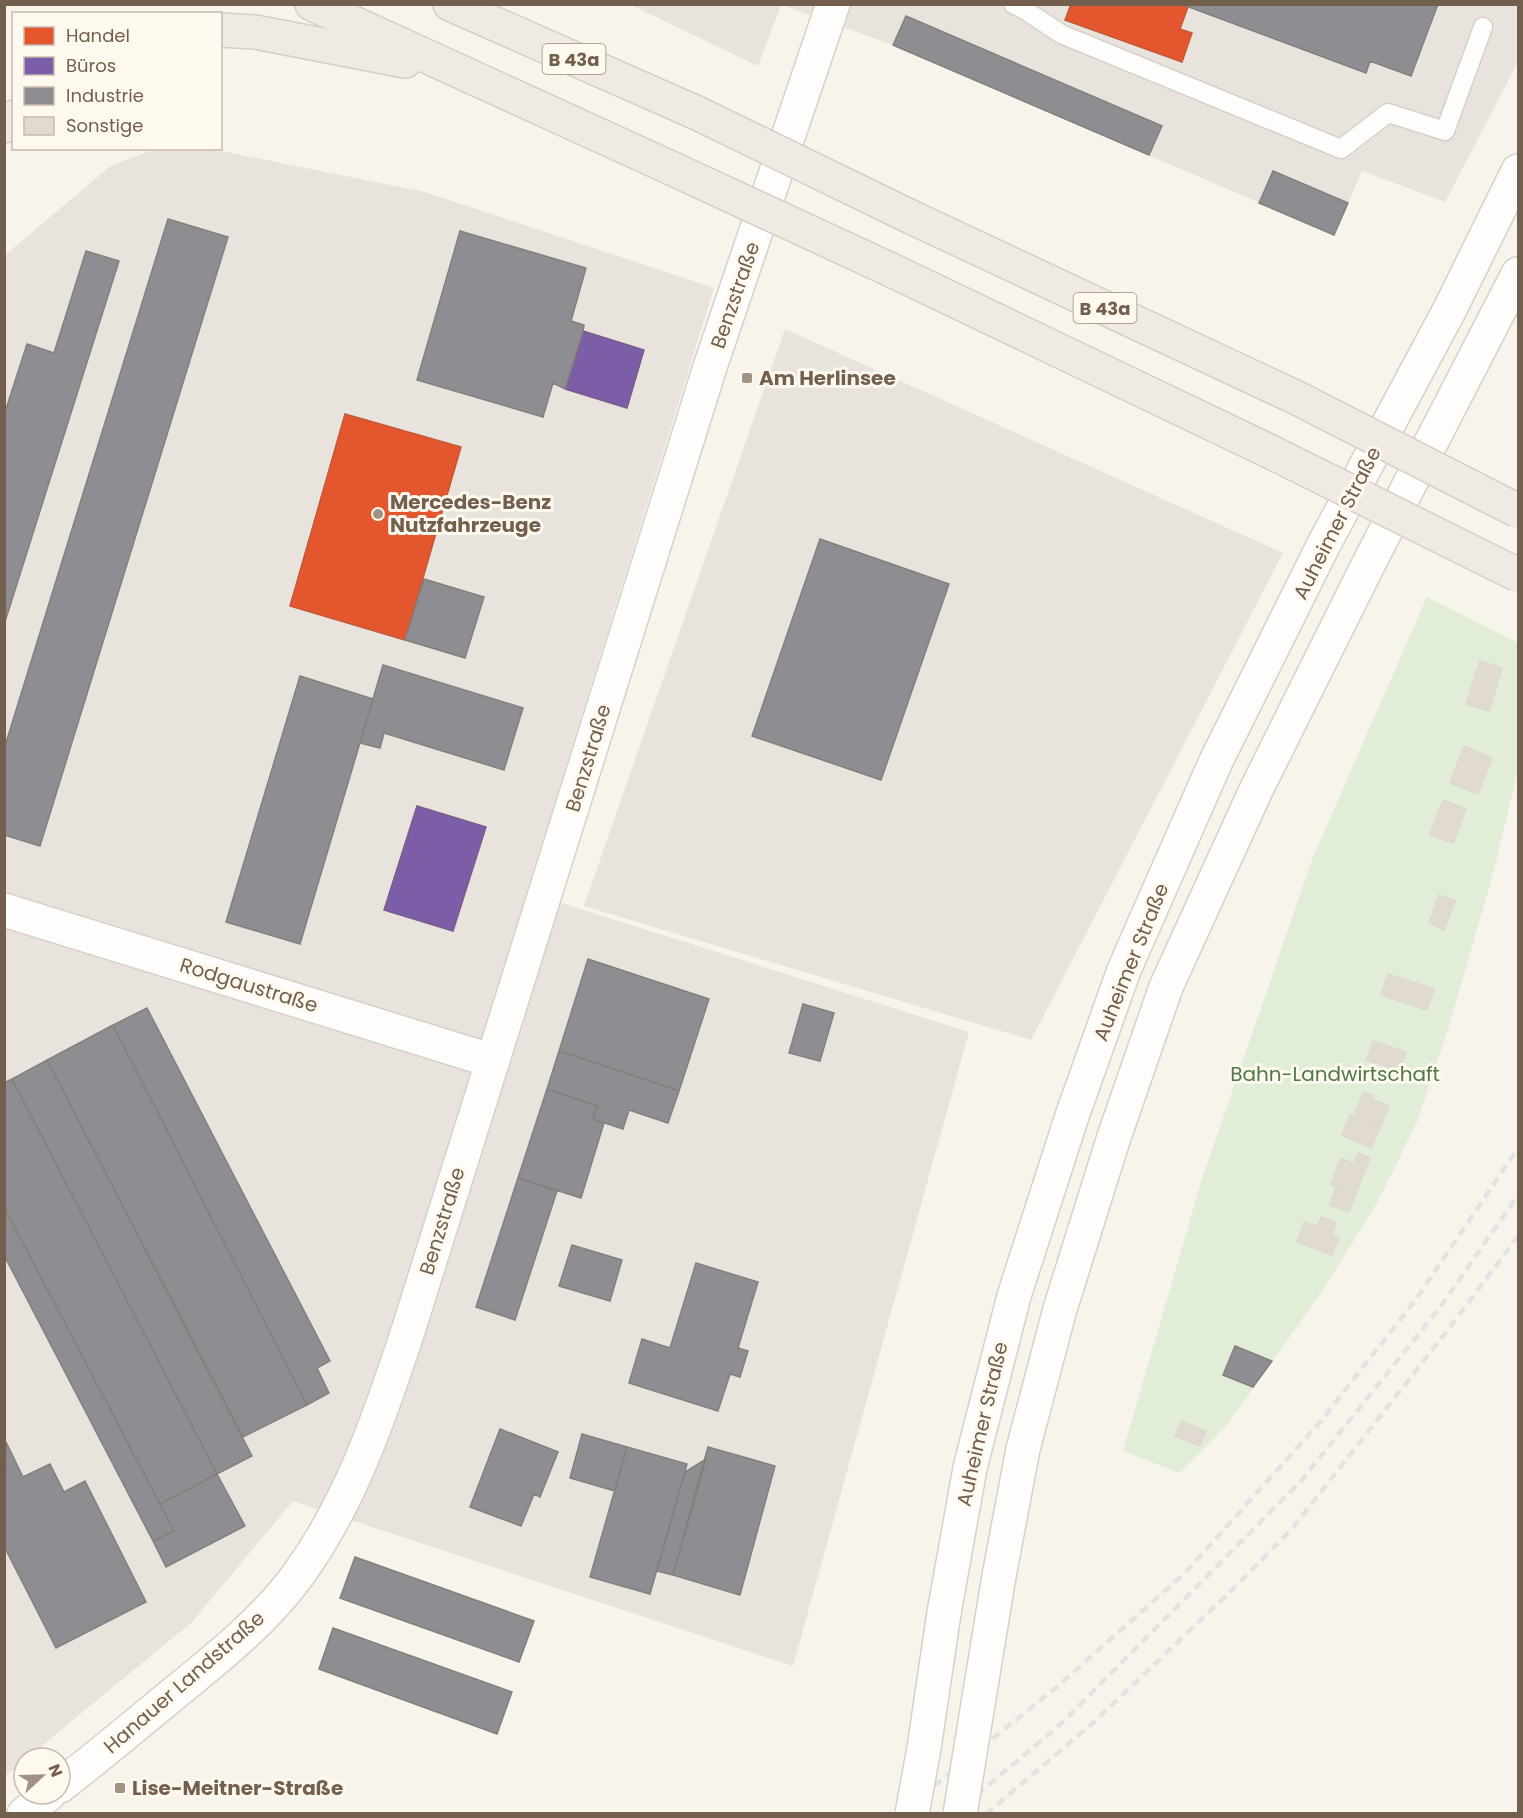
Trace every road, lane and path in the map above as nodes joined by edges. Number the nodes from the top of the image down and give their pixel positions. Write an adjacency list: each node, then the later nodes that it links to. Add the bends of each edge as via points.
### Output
1 (312, 4): 7 (highway)
2 (450, 4): 10 (highway, B 43a, bridge, via 697,113 1297,398)
3 (833, 4): 13 (main road, Benzstraße, via 710,367)
4 (1013, 4): 5 (lane, via 1061,34 1341,149 1388,113 1445,131)
5 (1483, 27)
6 (222, 30): 7 (highway, via 255,32)
7 (456, 70): 11 (highway, bridge, via 889,269)
8 (1518, 171): 16 (main road, Auheimer Straße, bridge, via 1221,751 1124,970 1014,1296 970,1468)
9 (1518, 274): 17 (main road, bridge, via 1256,790 1166,987 1060,1309 1023,1449)
10 (1518, 511)
11 (1518, 575)
12 (4, 910): 13 (main road, Rodgaustraße)
13 (493, 1061): 14 (main road, Benzstraße, via 382,1411)
14 (338, 1509): 15 (main road, Hanauer Landstraße, via 297,1576 273,1605 211,1663)
15 (72, 1776)
16 (912, 1814)
17 (960, 1814)

